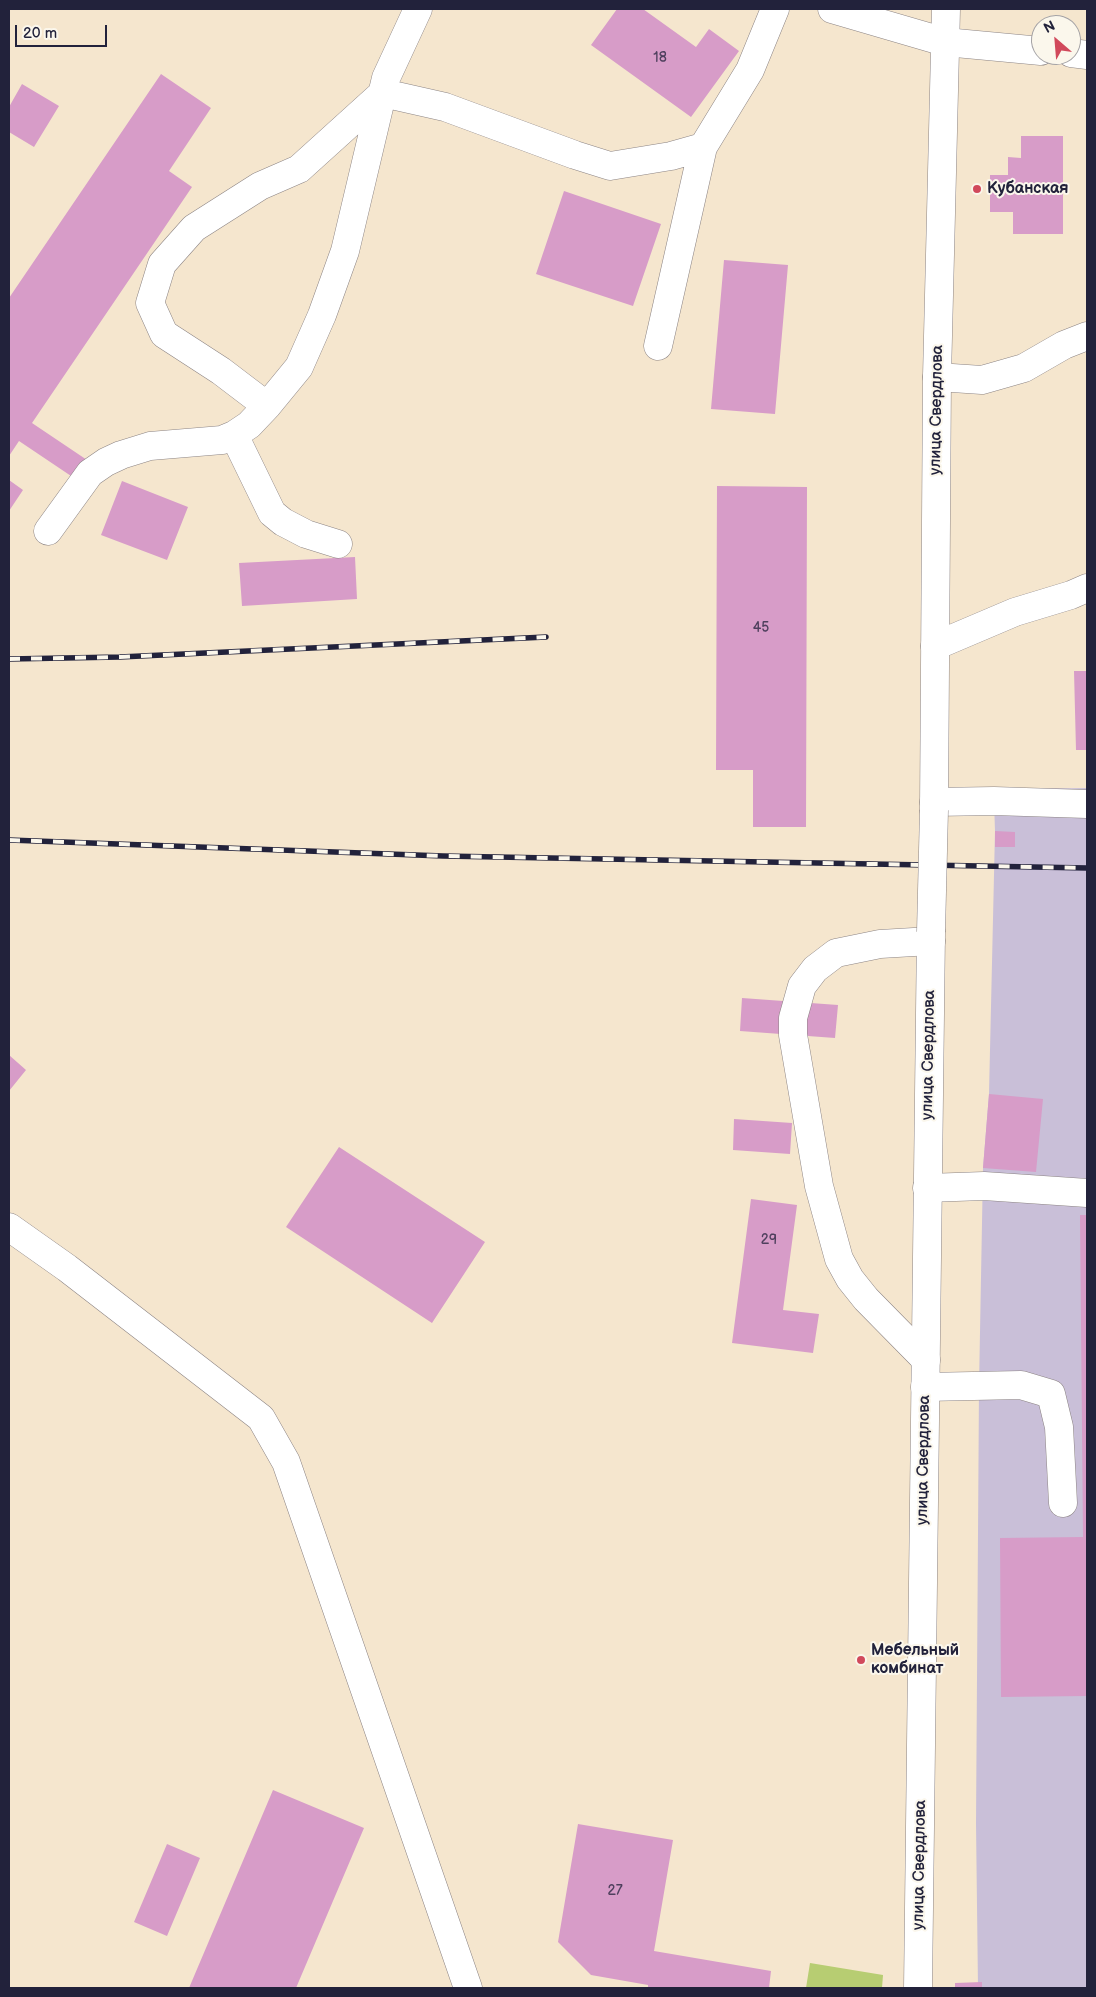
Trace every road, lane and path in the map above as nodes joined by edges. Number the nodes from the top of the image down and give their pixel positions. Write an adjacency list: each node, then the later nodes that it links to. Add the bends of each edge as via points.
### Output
1 (418, 9): 7 (main road, via 386,78)
2 (775, 9): 8 (main road, via 750,70)
3 (832, 9): 5 (main road)
4 (946, 9): 5 (main road, улица Свердлова)
5 (945, 42): 6 (main road); 11 (main road, улица Свердлова)
6 (1031, 50)
7 (383, 93): 8 (main road, via 445,107 610,166 672,156); 12 (main road, via 345,251 322,315 299,367); 12 (main road, via 299,169 260,186 194,228 162,264 150,303 164,334)
8 (703, 147): 10 (main road)
9 (1087, 336): 11 (main road, via 1064,344 1024,368 990,378)
10 (658, 346)
11 (937, 377): 17 (main road, улица Свердлова)
12 (267, 406): 13 (main road)
13 (234, 435): 14 (main road, via 222,440 150,446 106,462 90,473); 15 (main road, via 272,513 306,534)
14 (48, 531)
15 (338, 544)
16 (1087, 588): 17 (main road, via 1016,612)
17 (935, 646): 19 (main road, улица Свердлова)
18 (1087, 804): 19 (main road, via 994,801)
19 (934, 806): 20 (main road, улица Свердлова, bridge)
20 (931, 936): 21 (main road, улица Свердлова); 24 (main road, via 836,953 815,969 802,986 793,1018 793,1035 819,1186 839,1259 866,1299)
21 (928, 1188): 22 (main road, via 984,1186); 24 (main road, улица Свердлова)
22 (1087, 1193)
23 (9, 1227): 27 (main road, via 261,1418 286,1462)
24 (926, 1360): 25 (main road, улица Свердлова)
25 (925, 1387): 26 (main road, via 1020,1385 1051,1394 1059,1427); 28 (main road, улица Свердлова)
26 (1063, 1504)
27 (468, 1988)
28 (918, 1988)

